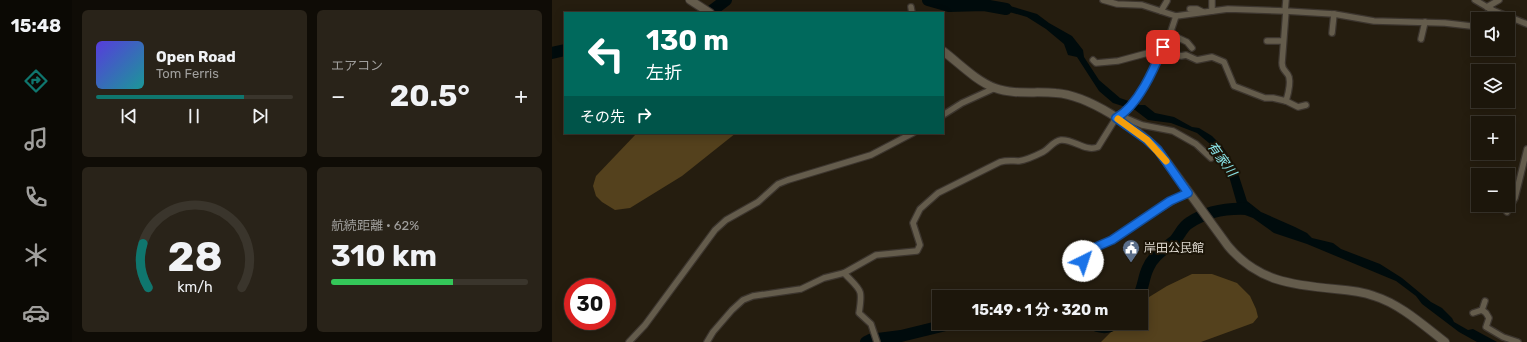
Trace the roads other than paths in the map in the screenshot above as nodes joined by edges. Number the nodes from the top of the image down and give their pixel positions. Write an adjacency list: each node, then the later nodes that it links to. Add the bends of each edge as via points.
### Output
1 (690, 0): 15 (street)
2 (1103, 0): 8 (street, via 1117,4)
3 (1212, 0): 13 (street)
4 (1286, 0): 14 (street)
5 (1475, 0): 11 (street)
6 (1499, 0): 11 (street)
7 (1167, 1): 12 (street)
8 (1142, 3): 12 (street)
9 (910, 6): 16 (street)
10 (1190, 9): 17 (street, via 1197,8)
11 (1489, 9): 18 (street); 22 (street)
12 (1161, 11): 20 (street)
13 (1212, 11): 14 (street); 17 (street)
14 (1286, 11): 19 (street); 30 (street)
15 (708, 12)
16 (912, 12)
17 (1203, 12): 20 (street)
18 (1487, 12)
19 (1334, 14): 21 (street, via 1374,21); 24 (street)
20 (1176, 16): 25 (street)
21 (1425, 22): 23 (street); 26 (street)
22 (1527, 24)
23 (1471, 26)
24 (1332, 33)
25 (1170, 34): 28 (street); 31 (street, via 1187,42)
26 (1421, 39)
27 (1151, 40): 28 (street)
28 (1166, 40): 32 (street)
29 (1267, 41): 30 (street)
30 (1283, 41): 36 (street, via 1282,68 1290,84)
31 (1192, 48)
32 (1161, 50): 34 (street, via 1116,61 1096,63); 36 (street, via 1197,60 1212,57 1218,59 1224,62 1234,86 1265,98); 39 (street, via 1137,98)
33 (944, 52): 35 (street, via 980,80)
34 (1093, 60)
35 (995, 88): 38 (street); 39 (street, via 1010,92 1069,94)
36 (1286, 101): 37 (street, via 1298,107)
37 (1306, 104)
38 (944, 114)
39 (1120, 116): 42 (street, via 1142,125 1173,130 1196,144); 43 (street, via 1158,150); 45 (street, via 1095,148 1086,148 1061,140 1044,152 1025,160 1000,162 938,193 920,209 913,223 920,245 917,250 876,255)
40 (911, 134): 50 (street, via 871,155 778,184 758,202 726,220 706,240 652,316)
41 (1527, 149): 44 (street)
42 (1211, 158)
43 (1188, 193): 46 (street, via 1170,201 1112,240 1089,250 1083,261); 53 (street, via 1240,259 1265,275 1294,284 1374,296 1401,310)
44 (1515, 198)
45 (844, 273): 51 (street, via 801,288 743,300); 52 (street, via 862,295 859,313 871,324)
46 (1086, 277)
47 (1485, 301): 48 (street)
48 (1482, 310): 49 (street); 54 (street, via 1488,315 1486,327)
49 (1473, 313)
50 (629, 342)
51 (707, 342)
52 (877, 342)
53 (1445, 342)
54 (1518, 342)

